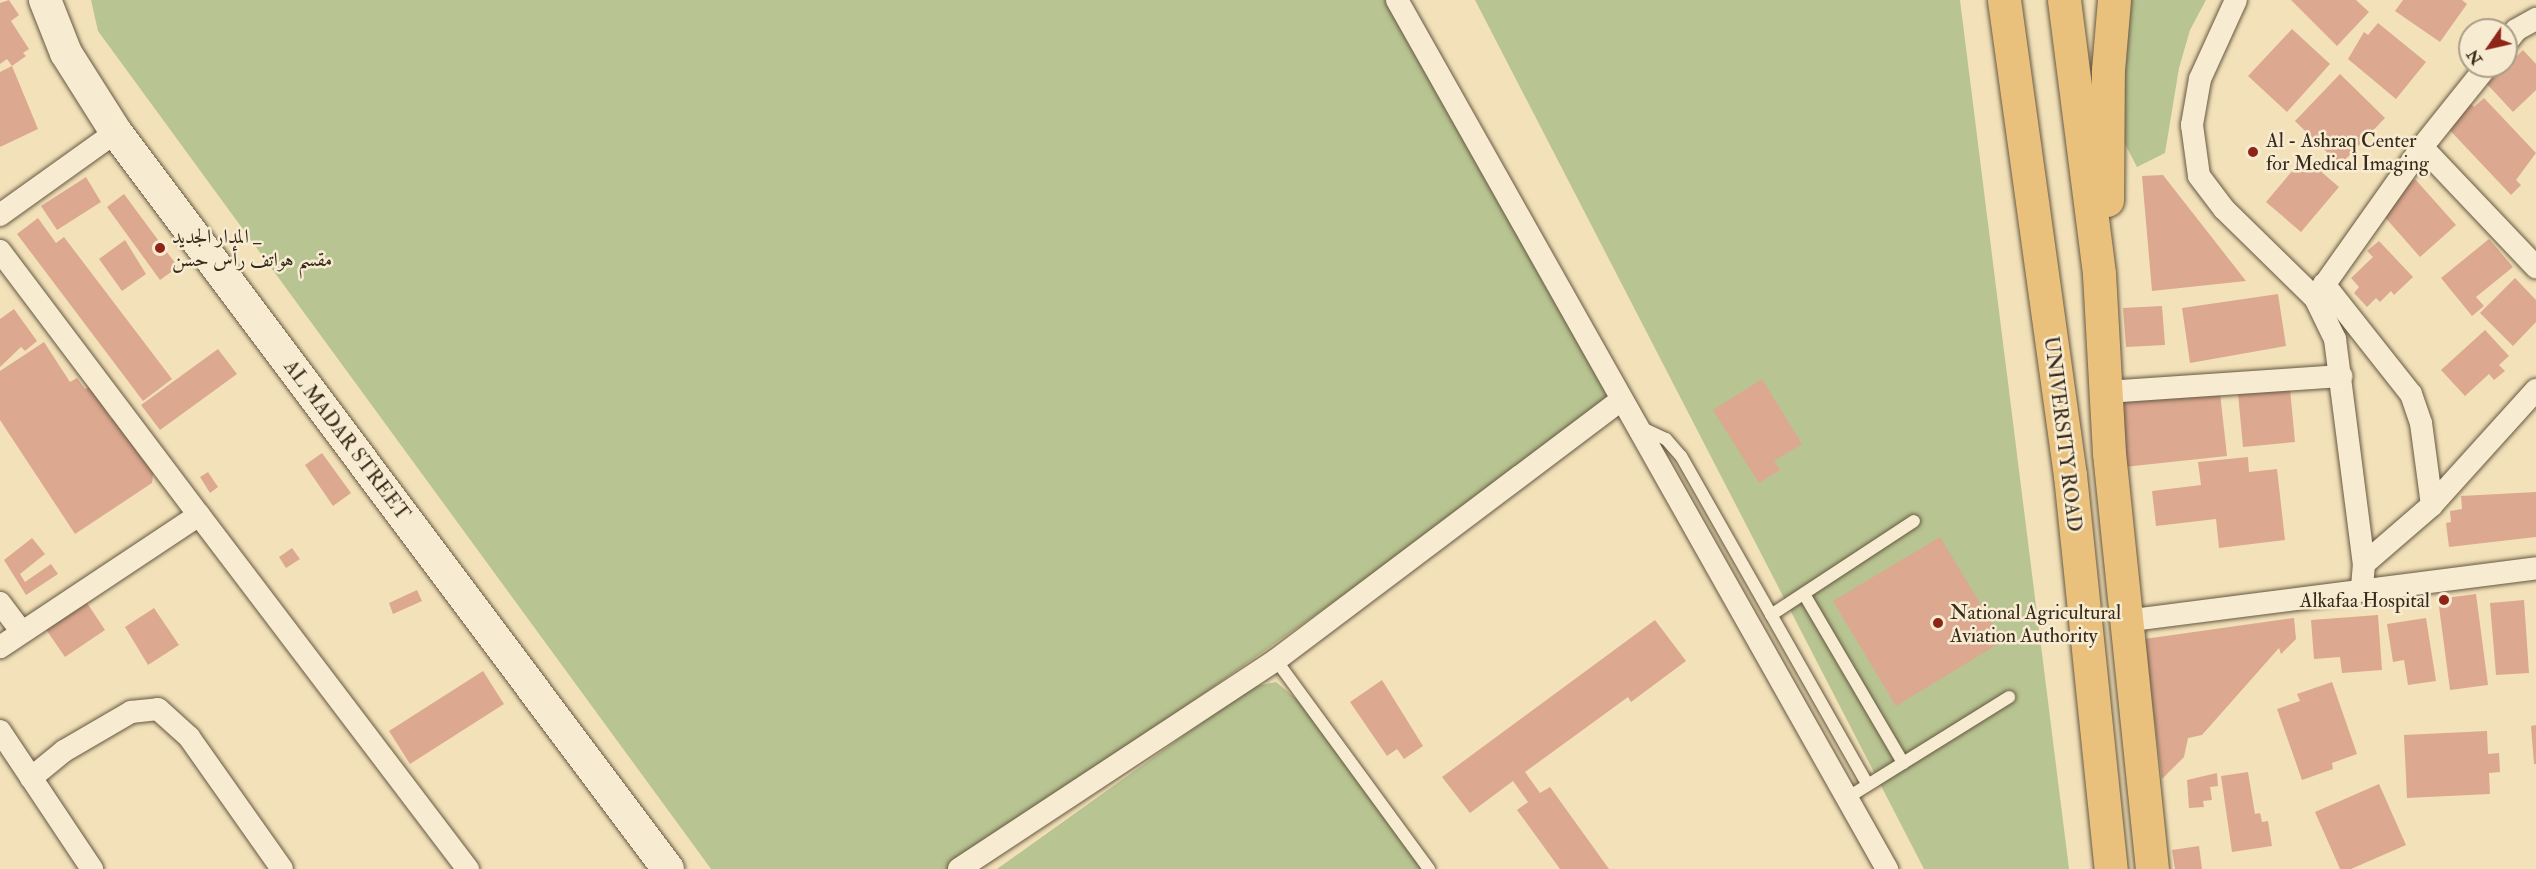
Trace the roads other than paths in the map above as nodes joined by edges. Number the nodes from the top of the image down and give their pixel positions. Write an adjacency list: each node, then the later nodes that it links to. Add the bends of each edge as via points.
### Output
1 (45, 0): 10 (street, AL MADAR STREET, via 66,53)
2 (1397, 0): 20 (street)
3 (2004, 0): 48 (highway, UNIVERSITY ROAD, via 2070,475)
4 (2064, 0): 15 (highway)
5 (2114, 0): 15 (highway, via 2108,70 2107,204)
6 (2236, 0): 16 (street, via 2200,79 2192,125 2199,176 2224,209)
7 (2536, 19): 8 (street)
8 (2518, 29)
9 (2477, 78): 11 (street)
10 (116, 132): 12 (street); 44 (street, AL MADAR STREET)
11 (2422, 147): 14 (street); 16 (street)
12 (0, 215)
13 (0, 251): 23 (street)
14 (2536, 267)
15 (2099, 274): 19 (highway)
16 (2320, 291): 17 (street); 22 (street, via 2411,394 2421,423)
17 (2341, 376): 19 (street); 25 (street)
18 (2536, 390): 22 (street)
19 (2106, 392): 31 (highway)
20 (1621, 400): 21 (street); 34 (street)
21 (1635, 425): 30 (lane, via 1666,439 1681,456); 40 (street)
22 (2432, 505): 25 (street)
23 (199, 514): 32 (street); 43 (street)
24 (1914, 521): 28 (lane)
25 (2364, 564): 27 (street)
26 (2536, 568): 27 (street)
27 (2362, 588): 31 (street)
28 (1804, 594): 30 (lane); 37 (lane)
29 (0, 603): 32 (street)
30 (1771, 615): 39 (lane)
31 (2125, 621): 49 (highway)
32 (22, 632): 33 (street)
33 (0, 647)
34 (1276, 660): 45 (street); 46 (lane)
35 (2008, 697): 37 (lane)
36 (0, 731): 38 (street)
37 (1903, 763): 39 (lane)
38 (31, 778): 41 (street); 42 (street, via 64,751 131,712 158,709 189,737)
39 (1868, 785): 40 (lane)
40 (1847, 798): 47 (street)
41 (92, 869)
42 (282, 869)
43 (468, 869)
44 (668, 869)
45 (959, 869)
46 (1429, 869)
47 (1887, 869)
48 (2111, 869)
49 (2152, 869)

